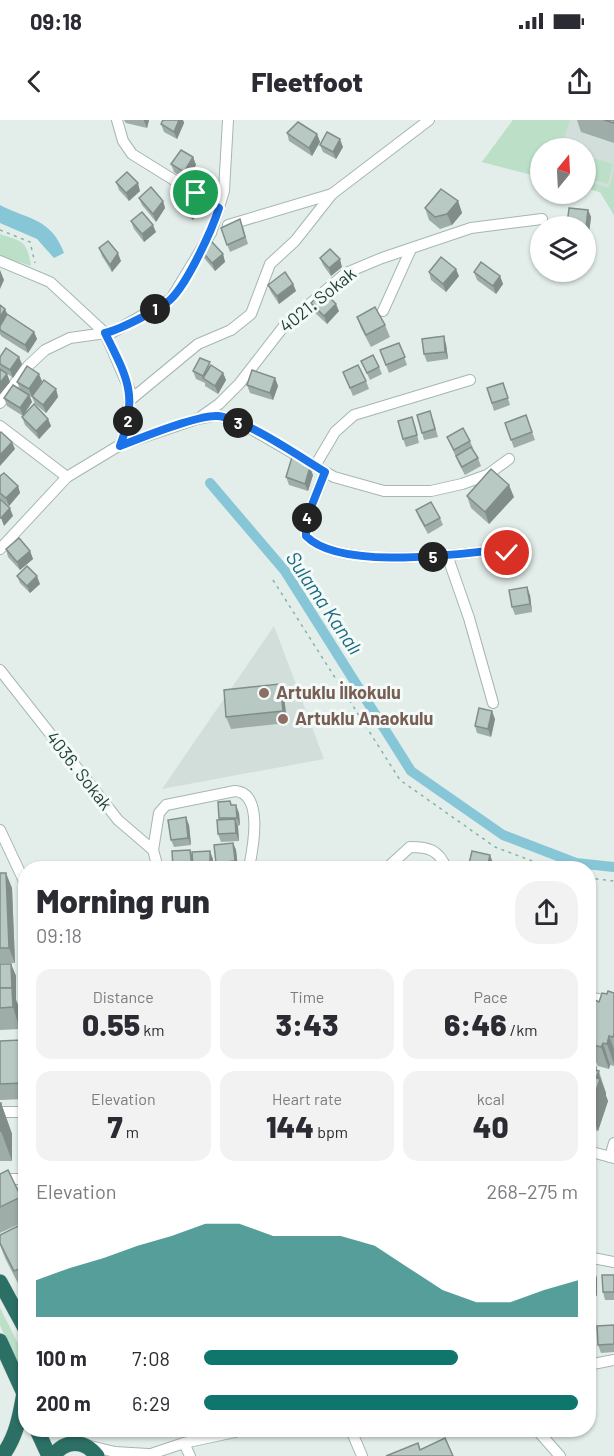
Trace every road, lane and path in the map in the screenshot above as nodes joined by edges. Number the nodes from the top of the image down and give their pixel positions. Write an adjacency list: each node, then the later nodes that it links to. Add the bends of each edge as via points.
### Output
1 (117, 120): 5 (street, via 132,154)
2 (228, 120): 5 (street, via 224,191)
3 (429, 120): 4 (street)
4 (332, 194): 8 (street, via 246,217); 15 (street, via 302,234 270,264 251,314 231,330 198,344)
5 (219, 208): 8 (street)
6 (530, 221): 9 (street, 4021. Sokak, via 471,228)
7 (0, 230): 11 (path, via 30,242)
8 (211, 232): 13 (street, via 171,299 124,327)
9 (411, 249): 12 (street); 17 (street, 4021. Sokak, via 361,265 331,285 271,339 239,384 219,404)
10 (0, 261): 11 (street)
11 (35, 276): 13 (street, via 50,282)
12 (383, 311)
13 (105, 333): 15 (street, via 123,369); 16 (street, via 70,338 45,350)
14 (470, 380): 21 (street, via 354,415 335,432)
15 (129, 401): 19 (street)
16 (0, 403)
17 (197, 419): 19 (street); 21 (street, via 217,416 241,423)
18 (0, 426): 23 (street)
19 (120, 446): 23 (street)
20 (509, 459): 22 (street, via 487,475 462,484 409,493 361,487)
21 (315, 466): 22 (street)
22 (325, 472): 25 (street, via 306,520 306,536 314,545 327,551 404,559)
23 (68, 477): 24 (street)
24 (0, 549)
25 (447, 555): 26 (street, via 497,550 507,553); 29 (street)
26 (514, 567)
27 (273, 580): 36 (path, via 400,780 495,848)
28 (0, 670): 31 (street, 4036. Sokak, via 117,820)
29 (493, 703)
30 (0, 830): 37 (street)
31 (153, 850): 32 (street); 33 (street, via 159,813 166,805 244,792 253,809)
32 (156, 861)
33 (250, 861)
34 (394, 861): 35 (street, via 410,847 426,847 441,855)
35 (443, 861)
36 (531, 861)
37 (18, 868)
38 (596, 879): 39 (path)
39 (614, 881)
40 (596, 999): 41 (street)
41 (614, 1002)
42 (0, 1112): 43 (street)
43 (18, 1112)
44 (614, 1143): 46 (street)
45 (596, 1153): 46 (street)
46 (612, 1157)
47 (0, 1179): 48 (street)
48 (18, 1179)
49 (596, 1259): 50 (street)
50 (614, 1262)
51 (0, 1282): 52 (highway)
52 (18, 1315)
53 (0, 1341): 56 (highway)
54 (614, 1360): 55 (street)
55 (596, 1363)
56 (18, 1381)
57 (18, 1421): 66 (highway)
58 (40, 1437): 67 (highway)
59 (82, 1437): 64 (highway)
60 (198, 1437): 63 (street)
61 (354, 1437): 71 (street)
62 (543, 1437): 72 (street)
63 (184, 1443): 65 (street); 70 (street)
64 (86, 1445): 65 (street); 68 (highway, via 65,1445); 69 (highway)
65 (146, 1455)
66 (2, 1456)
67 (49, 1456)
68 (53, 1456)
69 (98, 1456)
70 (190, 1456)
71 (362, 1456)
72 (560, 1456)

